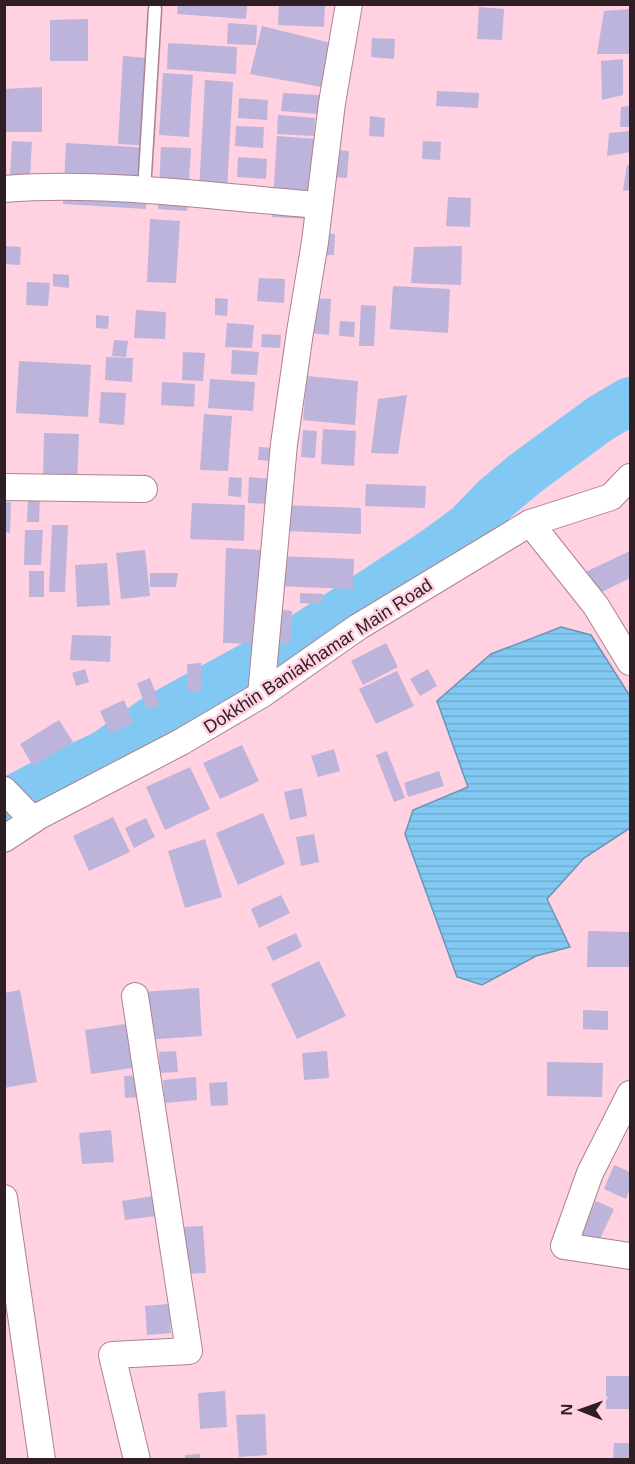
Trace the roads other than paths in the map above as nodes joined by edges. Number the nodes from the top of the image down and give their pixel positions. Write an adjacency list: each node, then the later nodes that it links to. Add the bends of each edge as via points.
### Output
1 (349, 4): 5 (street)
2 (155, 9): 4 (lane)
3 (4, 189): 4 (street, via 47,186)
4 (144, 191): 5 (street)
5 (319, 205): 11 (street, via 284,444)
6 (630, 477): 9 (street, Dokkhin Baniakhamar Main Road, via 611,497)
7 (4, 487): 8 (street)
8 (144, 489)
9 (530, 523): 10 (street, via 596,606); 11 (street, Dokkhin Baniakhamar Main Road, via 358,627)
10 (630, 662)
11 (261, 695): 13 (street, Dokkhin Baniakhamar Main Road)
12 (4, 790): 13 (street)
13 (32, 820): 14 (street, Dokkhin Baniakhamar Main Road)
14 (4, 839)
15 (135, 996): 20 (street, via 189,1351 112,1355)
16 (630, 1094): 18 (street, via 590,1173 564,1246)
17 (4, 1198): 19 (street)
18 (630, 1256)
19 (42, 1460)
20 (137, 1460)

